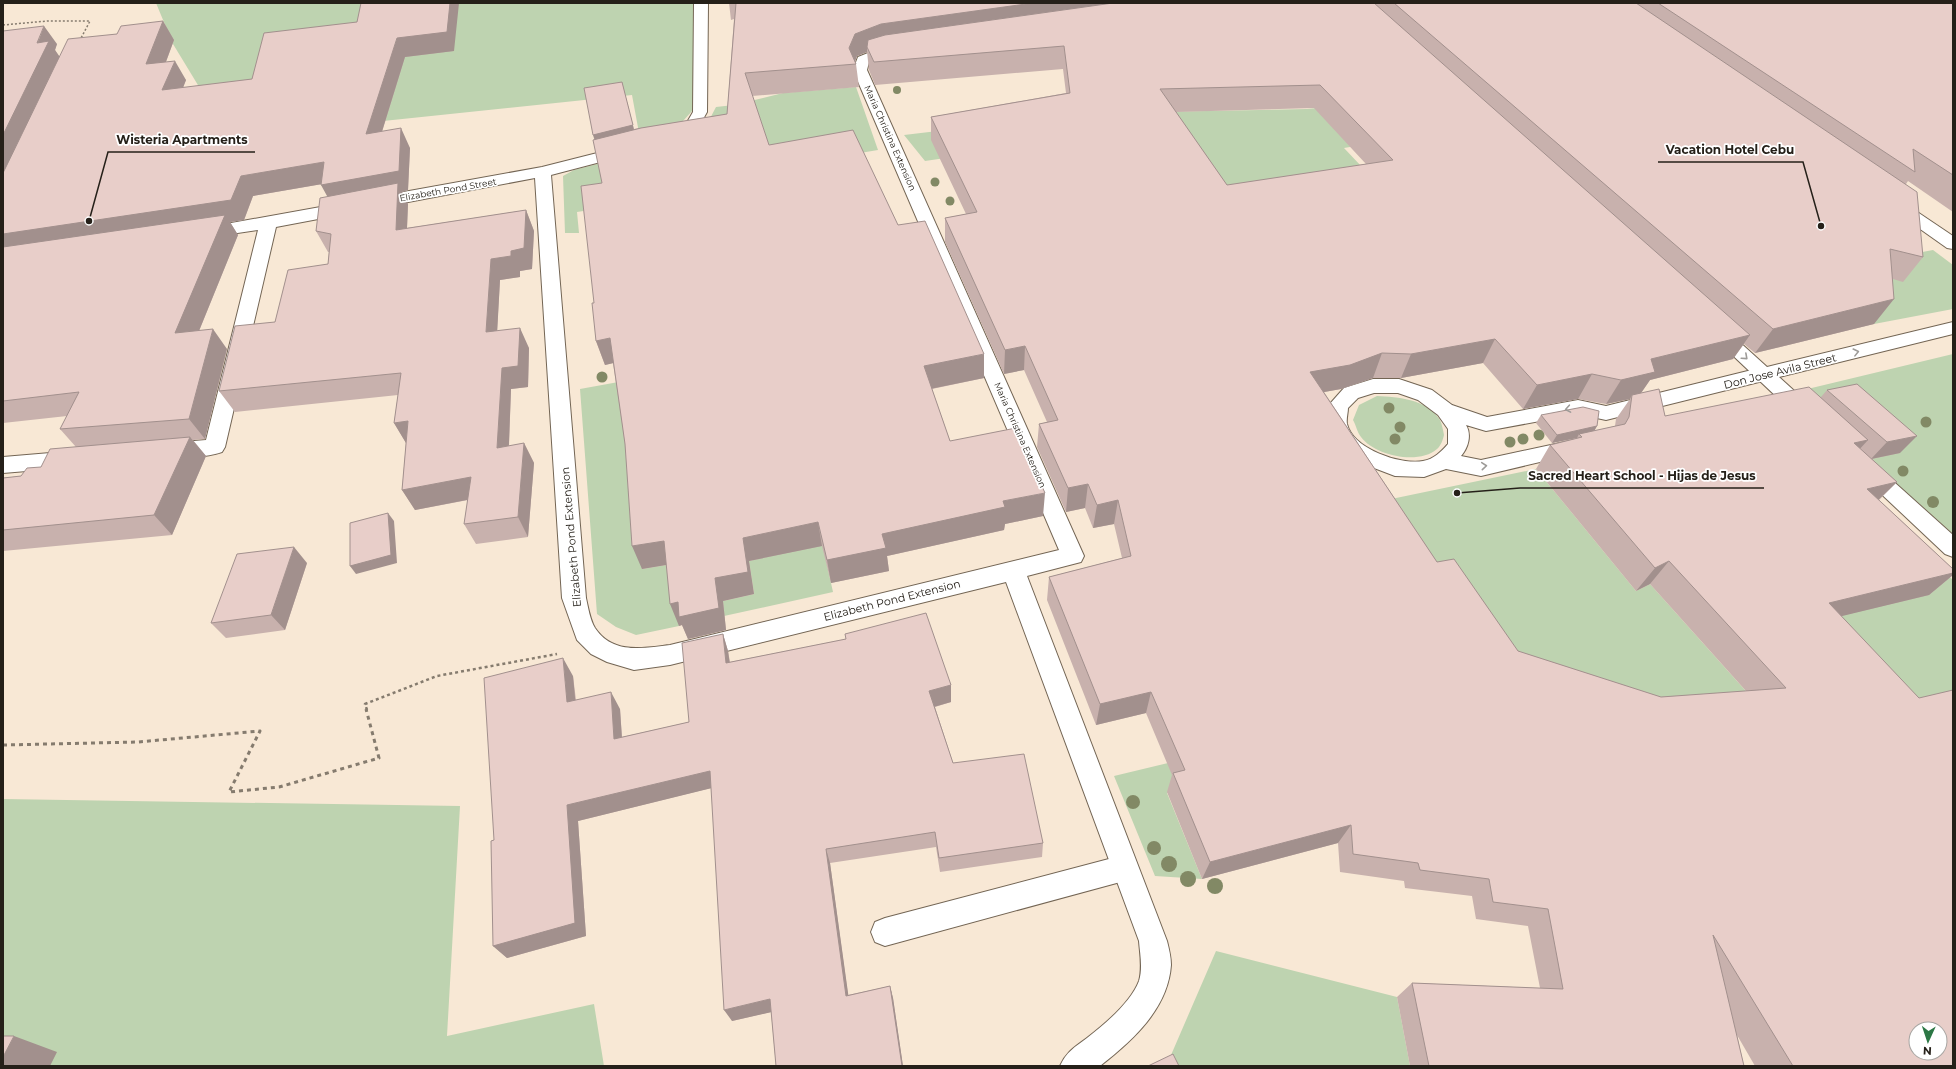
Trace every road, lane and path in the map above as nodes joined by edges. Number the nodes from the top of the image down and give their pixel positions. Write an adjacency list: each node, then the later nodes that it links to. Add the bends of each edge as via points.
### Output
1 (702, 3): 5 (street, Elizabeth Pond Street, via 700,112 692,127 675,138)
2 (3, 25): 3 (path, via 46,21 90,21)
3 (79, 42)
4 (906, 48): 22 (street, Maria Christina Extension, via 882,52 864,60 860,70)
5 (544, 172): 7 (street, Elizabeth Pond Street); 24 (street, Elizabeth Pond Extension, via 574,598 584,633)
6 (1882, 195): 9 (street)
7 (268, 223): 8 (street, Elizabeth Pond Street); 16 (street, via 216,447)
8 (190, 235)
9 (1953, 244)
10 (1705, 321): 12 (street, one-way to 12)
11 (1953, 328): 12 (street, Don Jose Avila Street, one-way to 11)
12 (1764, 374): 14 (street, Don Jose Avila Street); 15 (street)
13 (1446, 410): 14 (street, one-way to 13, via 1578,407 1486,424); 19 (street, via 1458,428 1458,446); 19 (street, via 1425,395 1399,386 1373,386 1351,393 1338,406 1337,424 1348,443 1368,458 1389,466 1424,469)
14 (1606, 413): 19 (street, one-way to 14, via 1481,468 1599,439)
15 (1821, 427)
16 (152, 452)
17 (90, 457): 20 (street)
18 (1856, 459): 21 (street)
19 (1446, 461)
20 (3, 465)
21 (1953, 548)
22 (1073, 556): 23 (street, Elizabeth Pond Extension)
23 (1013, 570): 24 (street, Elizabeth Pond Extension, via 670,655 634,660); 26 (street)
24 (599, 647): 25 (path, via 437,676 365,704 379,758 280,787 229,792 260,731 65,746)
25 (3, 744)
26 (1124, 868): 27 (street); 28 (street, via 1153,941 1156,966 1149,992 1135,1014 1108,1042)
27 (885, 932)
28 (1076, 1066)

